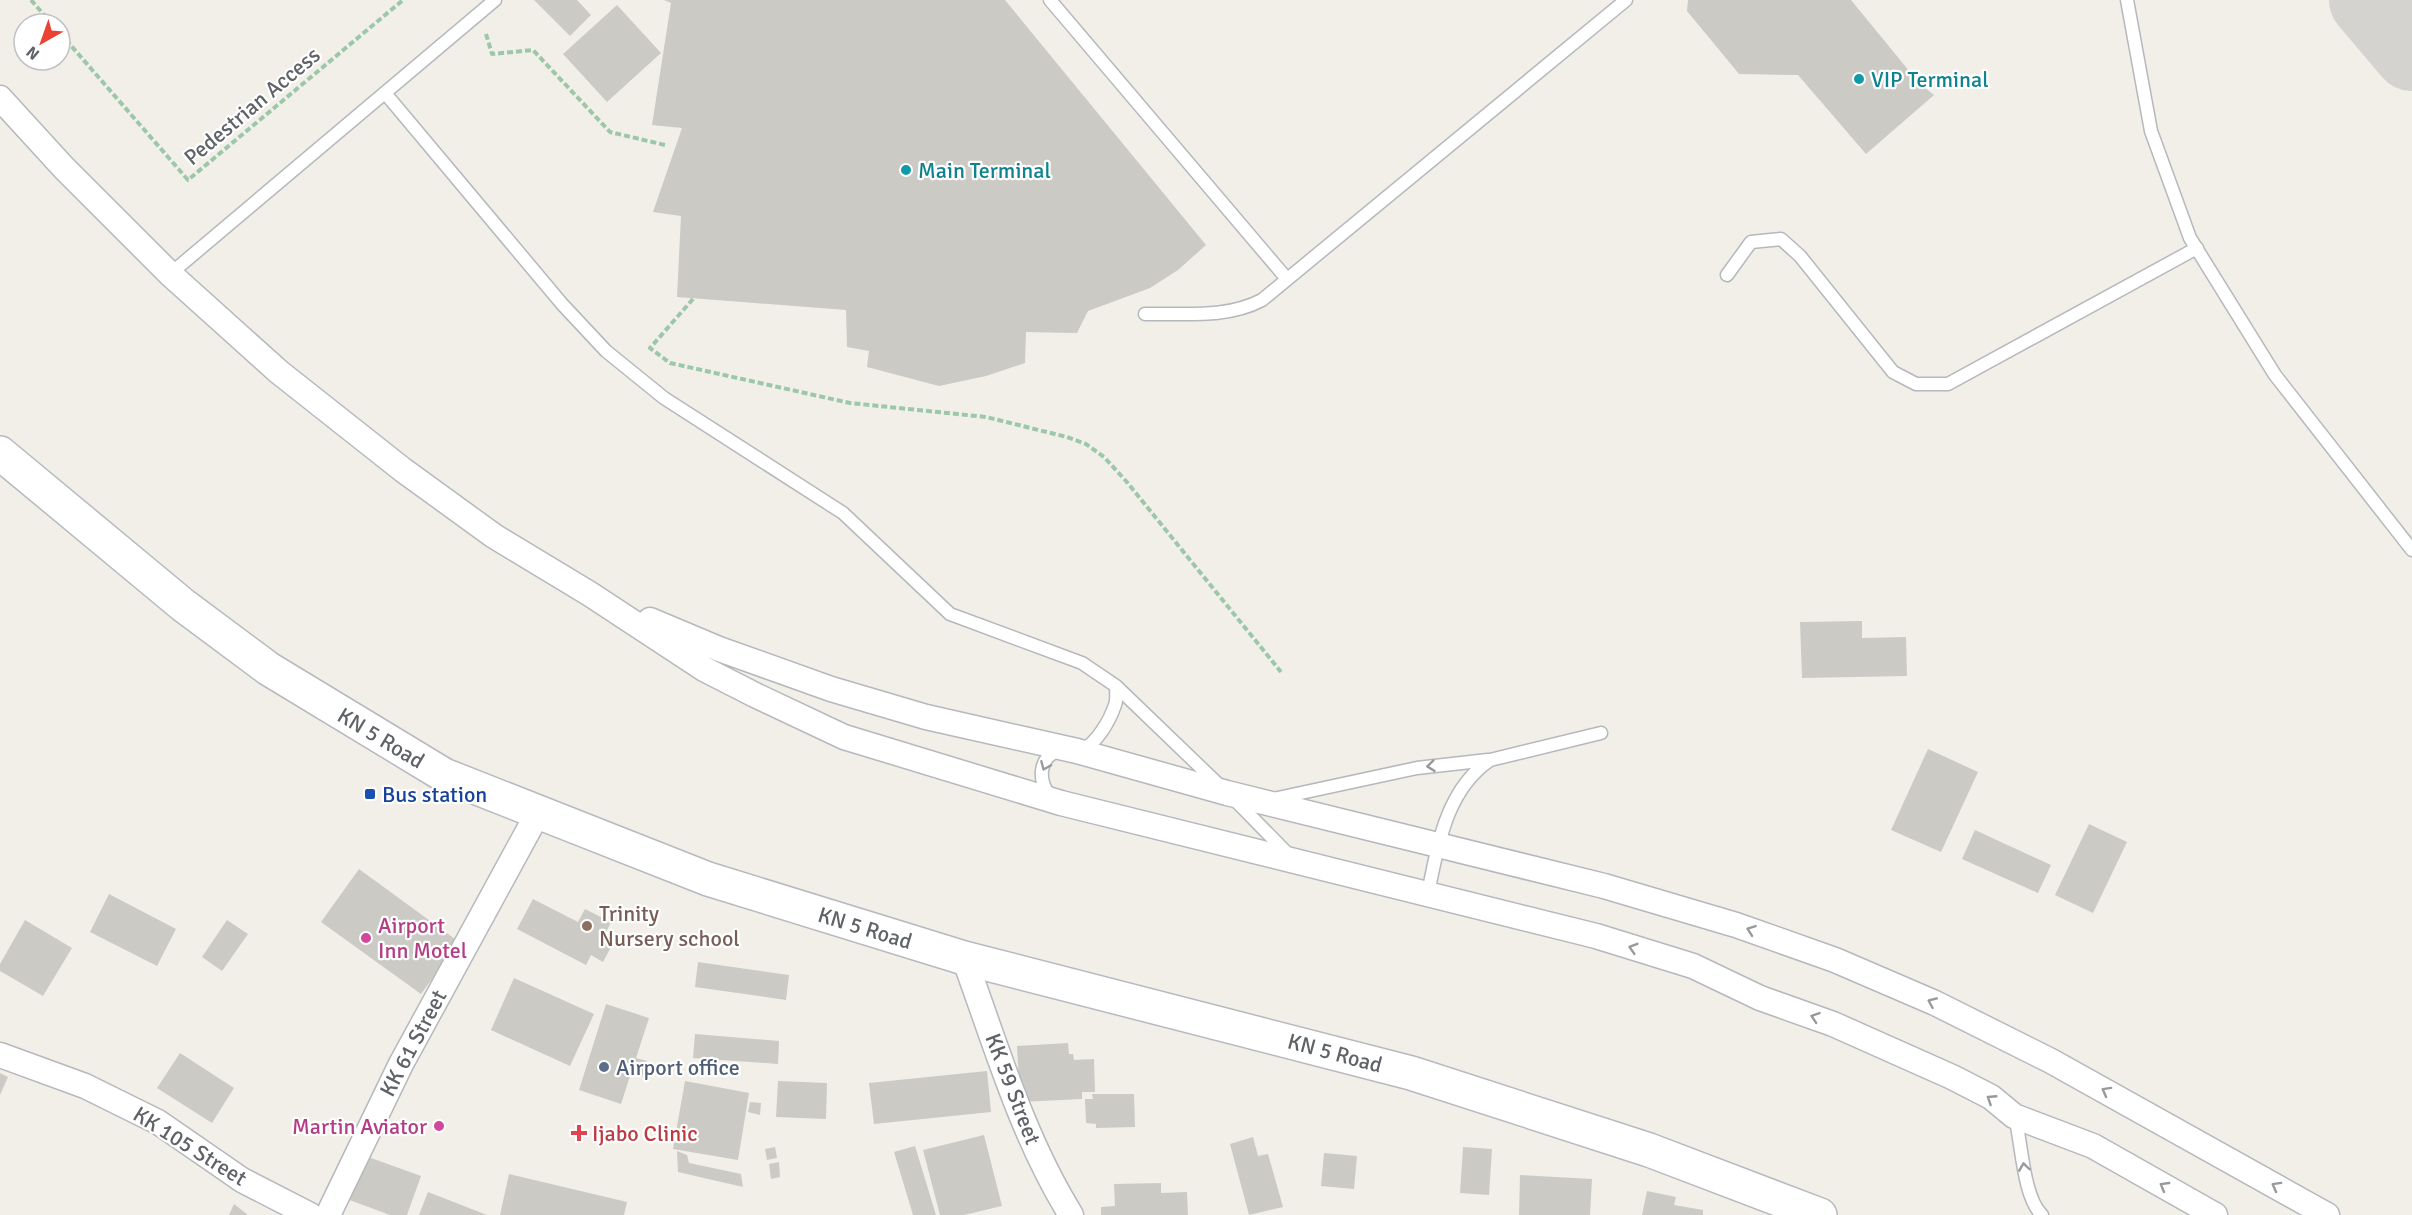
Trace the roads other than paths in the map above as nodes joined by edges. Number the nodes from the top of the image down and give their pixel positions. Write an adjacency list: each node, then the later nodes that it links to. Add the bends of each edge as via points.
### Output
1 (495, 0): 5 (lane)
2 (1050, 0): 10 (lane)
3 (1626, 0): 10 (lane)
4 (2127, 0): 7 (lane, via 2151,131)
5 (385, 93): 8 (lane); 15 (lane, via 606,351 664,398 843,513 950,614 1082,663)
6 (0, 98): 8 (street)
7 (2197, 248): 9 (lane, via 1948,384 1916,384 1893,372 1800,256 1781,239 1751,242); 13 (lane, via 2275,375)
8 (170, 274): 14 (street, via 279,372 403,470 494,536)
9 (1727, 275)
10 (1287, 279): 11 (lane, via 1246,309)
11 (1145, 314)
12 (0, 453): 22 (main road, KN 5 Road, via 183,605 269,669 444,775)
13 (2412, 550)
14 (590, 594): 17 (street, via 719,649 831,689 926,717); 21 (street, via 704,669 843,737)
15 (1116, 686): 17 (lane, via 1115,705 1098,737); 19 (lane)
16 (1601, 733): 18 (lane)
17 (1077, 751): 19 (street); 21 (lane, one-way to 21, via 1052,754 1042,769 1047,794)
18 (1490, 760): 20 (lane, one-way to 20, via 1417,768); 23 (lane, via 1460,788)
19 (1227, 793): 20 (street); 24 (lane)
20 (1261, 801): 23 (street)
21 (1061, 803): 24 (street)
22 (539, 811): 26 (main road, KN 5 Road, via 708,879); 30 (street, KK 61 Street, via 401,1064)
23 (1439, 845): 25 (lane); 35 (street, one-way to 23, via 2051,1061 1935,1003 1835,960 1736,925 1604,886)
24 (1296, 862): 25 (street)
25 (1428, 893): 28 (street, one-way to 25, via 1991,1097 1952,1077 1833,1024 1760,998 1693,966 1596,936)
26 (964, 958): 31 (street, KK 59 Street, via 1029,1135); 32 (main road, KN 5 Road, via 1411,1073 1649,1150)
27 (0, 1055): 29 (street, KK 105 Street, via 85,1086 158,1122 242,1180)
28 (2014, 1116): 33 (lane, one-way to 28, via 2034,1208 2025,1177); 34 (street, one-way to 28, via 2093,1146)
29 (310, 1215)
30 (328, 1215)
31 (1071, 1215)
32 (1820, 1215)
33 (2042, 1215)
34 (2215, 1215)
35 (2327, 1215)

